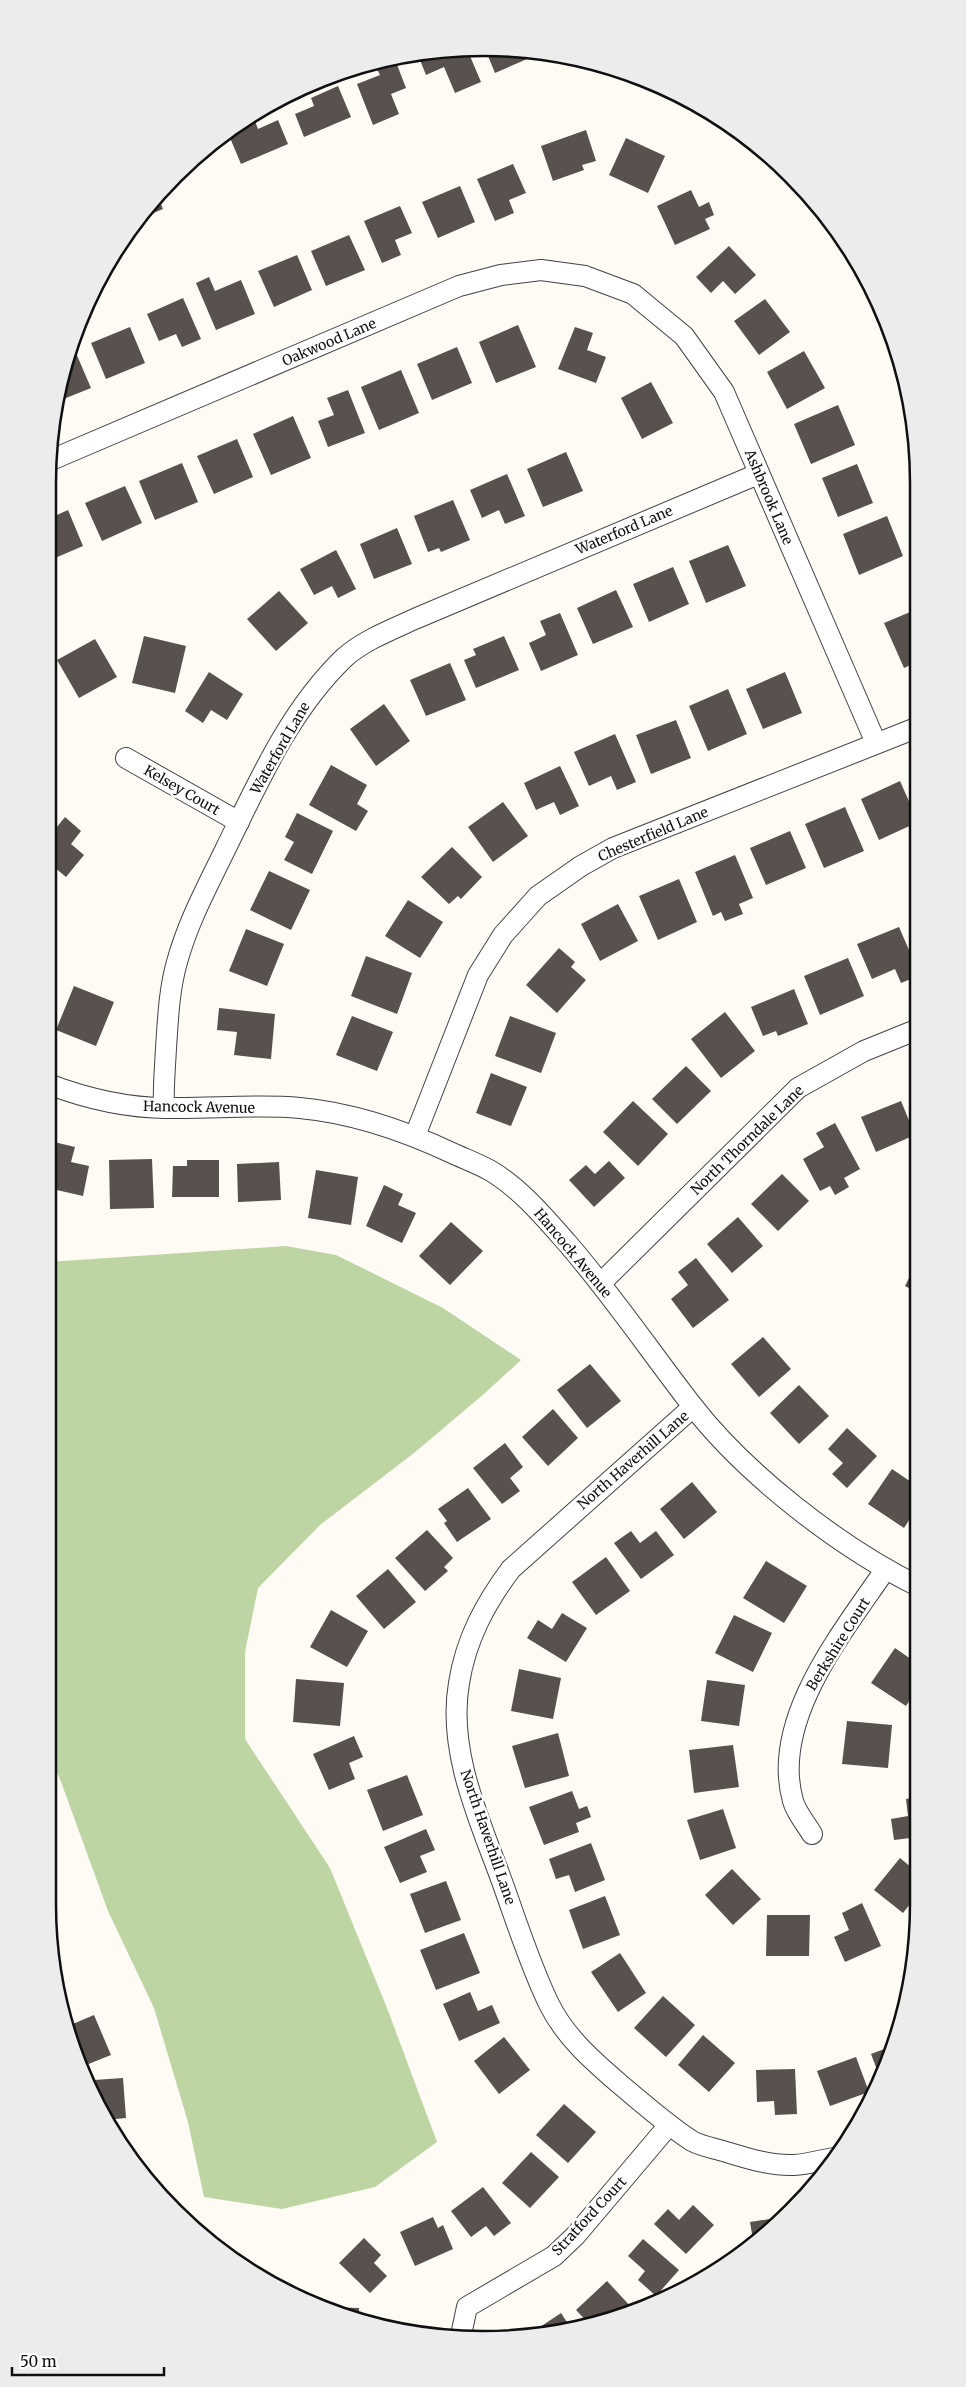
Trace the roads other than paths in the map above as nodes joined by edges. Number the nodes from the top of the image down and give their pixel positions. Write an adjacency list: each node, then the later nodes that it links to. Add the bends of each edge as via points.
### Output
1 (615, 287): 2 (street, Oakwood Lane, via 585,276 541,270 500,274 459,286); 3 (street, Ashbrook Lane, via 633,294 684,336 724,392)
2 (57, 457)
3 (758, 474): 5 (street, Ashbrook Lane); 7 (street, Waterford Lane, via 370,640 346,657 293,719)
4 (910, 730): 5 (street, Chesterfield Lane)
5 (876, 743): 11 (street, Chesterfield Lane, via 612,848 538,896 503,935 478,975)
6 (126, 758): 7 (street, Kelsey Court)
7 (239, 822): 10 (street, Waterford Lane, via 190,922 176,962 169,999 162,1083)
8 (910, 1033): 12 (street, North Thorndale Lane, via 864,1052 798,1088)
9 (56, 1087): 10 (street, Hancock Avenue, via 119,1104)
10 (164, 1108): 11 (street, Hancock Avenue, via 299,1108 356,1116)
11 (415, 1136): 12 (street, Hancock Avenue, via 491,1171 538,1210)
12 (601, 1283): 13 (street, Hancock Avenue)
13 (693, 1408): 14 (street, Hancock Avenue, via 784,1499); 17 (street, North Haverhill Lane, via 511,1569 480,1615 467,1650 459,1683 457,1717 459,1747 481,1824 550,2005 595,2064)
14 (885, 1570): 15 (street, Hancock Avenue); 16 (street, Berkshire Court, via 804,1697 788,1759 793,1802)
15 (910, 1582)
16 (812, 1834)
17 (669, 2125): 18 (street, North Haverhill Lane, via 695,2142 755,2161 794,2165); 19 (street, Stratford Court, via 576,2235 554,2256 467,2307)
18 (825, 2160)
19 (463, 2330)

